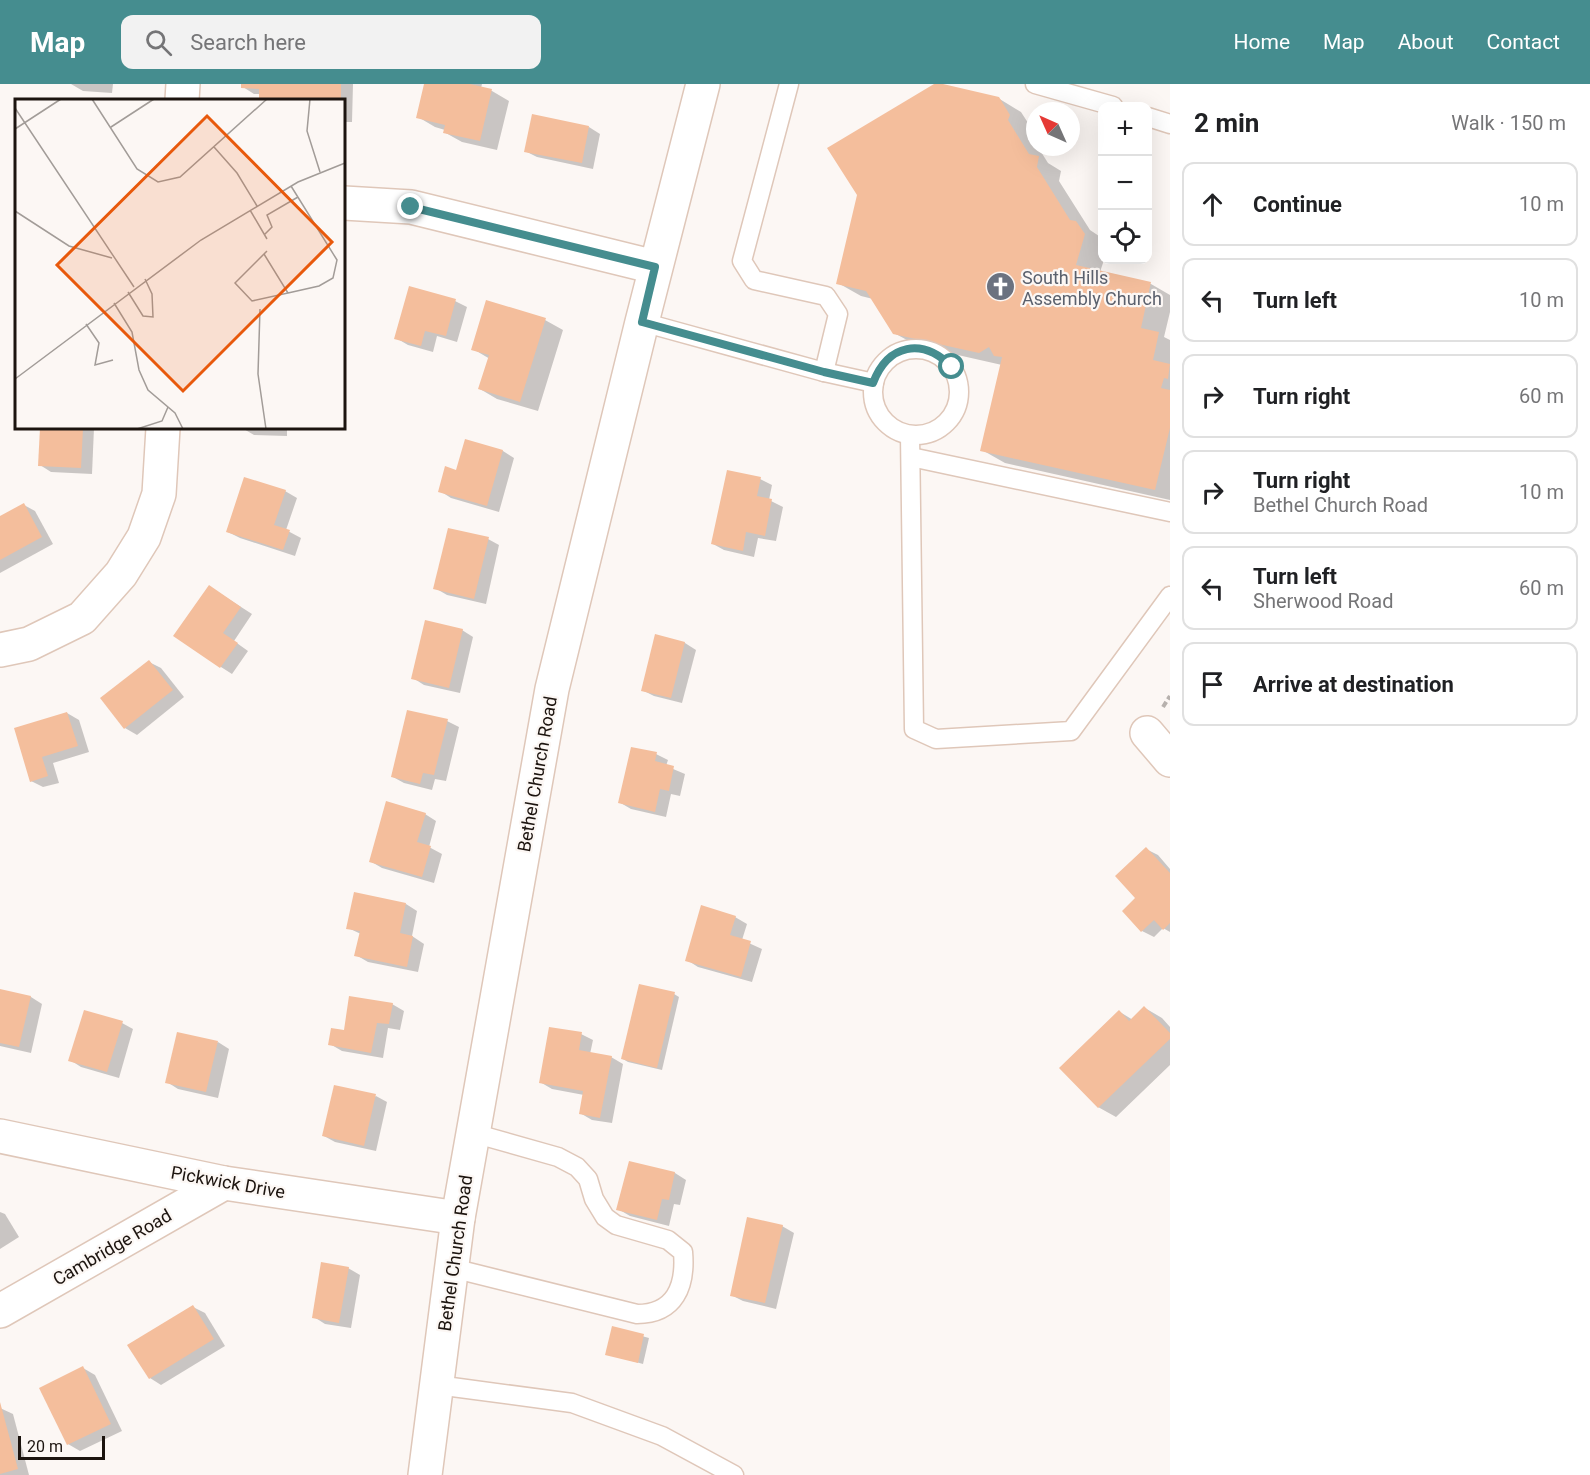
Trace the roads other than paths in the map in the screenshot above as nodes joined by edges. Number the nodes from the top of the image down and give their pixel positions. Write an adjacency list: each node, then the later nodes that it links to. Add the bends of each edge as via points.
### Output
1 (183, 84): 5 (street)
2 (703, 84): 10 (street, Bethel Church Road)
3 (789, 84): 12 (lane, via 742,261 754,280 826,296 838,314)
4 (1035, 84): 6 (lane)
5 (182, 99)
6 (1099, 102)
7 (1152, 118): 8 (lane)
8 (1170, 124)
9 (345, 203): 10 (street, via 411,207)
10 (655, 267): 11 (street, Bethel Church Road)
11 (642, 322): 12 (lane); 22 (street, Bethel Church Road, via 552,688)
12 (824, 372): 13 (lane)
13 (873, 383): 15 (lane, via 877,411 885,422); 15 (lane, via 888,358 914,348 941,356 952,367 958,380 956,408 938,429)
14 (163, 429): 19 (street, via 159,494 144,537 121,574 82,618 29,644)
15 (910, 435): 16 (lane)
16 (911, 457): 17 (lane); 18 (lane, via 914,729 936,739 1071,731)
17 (1170, 512)
18 (1170, 596)
19 (0, 651)
20 (1147, 733): 21 (street)
21 (1170, 760)
22 (474, 1133): 25 (street, Bethel Church Road); 26 (lane, via 558,1157 577,1167 588,1179 605,1217 616,1226 668,1240 683,1252 685,1268 678,1292 664,1309 637,1314)
23 (0, 1136): 24 (street, Pickwick Drive)
24 (224, 1183): 25 (street, Pickwick Drive); 27 (street, Cambridge Road)
25 (458, 1218): 26 (street, Bethel Church Road)
26 (452, 1268): 28 (street, Bethel Church Road)
27 (0, 1311)
28 (437, 1385): 29 (street, Bethel Church Road); 30 (lane, via 572,1403 662,1436)
29 (425, 1475)
30 (734, 1475)

